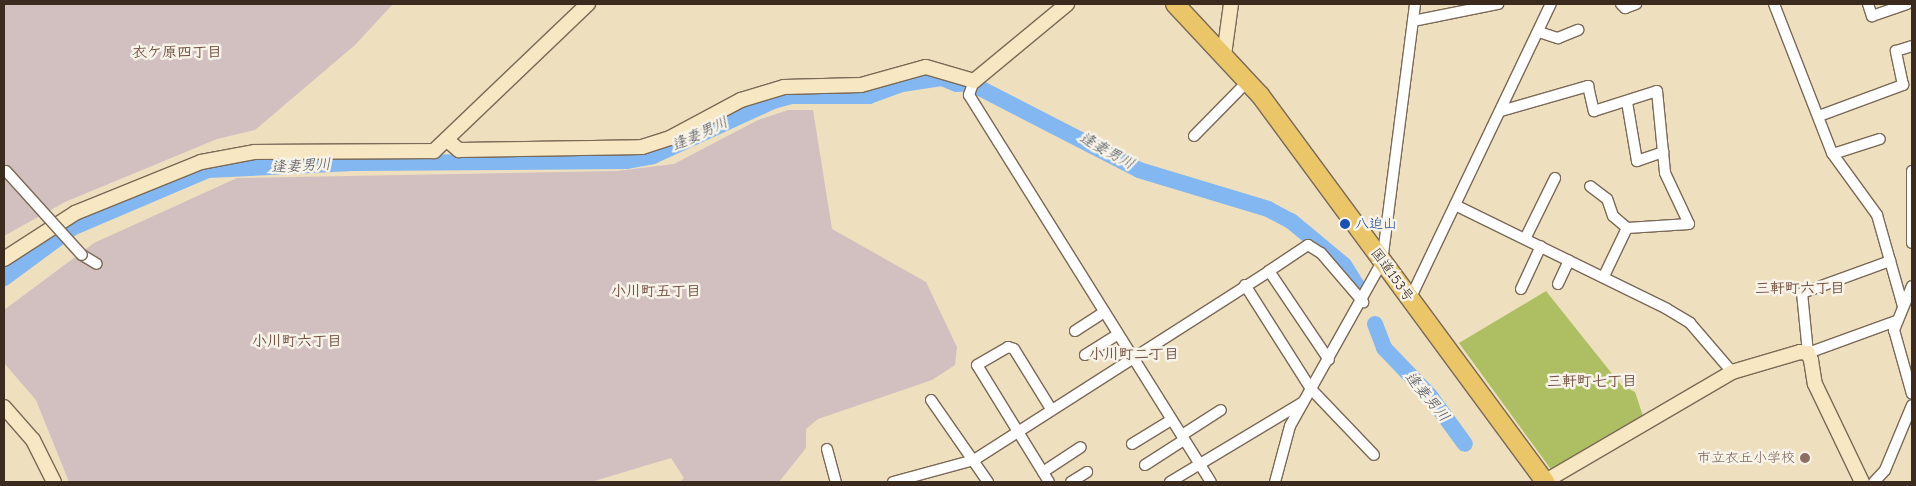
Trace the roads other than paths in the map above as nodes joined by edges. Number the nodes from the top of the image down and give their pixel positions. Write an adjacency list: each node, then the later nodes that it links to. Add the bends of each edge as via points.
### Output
1 (588, 4): 25 (street)
2 (1067, 4): 18 (street)
3 (1175, 4): 17 (highway, 国道153号)
4 (1231, 4): 17 (street)
5 (1415, 4): 13 (street)
6 (1498, 4): 13 (street)
7 (1552, 4): 15 (street)
8 (1621, 4): 9 (street, via 1625,8)
9 (1636, 4)
10 (1774, 4): 22 (street)
11 (1868, 4): 12 (street, via 1872,16)
12 (1907, 4)
13 (1413, 21): 40 (street)
14 (1578, 30): 15 (street, via 1558,38)
15 (1539, 32): 21 (street)
16 (1912, 46): 22 (street, via 1896,51 1903,86)
17 (1224, 55): 19 (highway, 国道153号)
18 (974, 81): 25 (street, via 926,67 861,85 784,88 741,100 670,138 642,147 459,150); 51 (street, via 969,95)
19 (1248, 82): 23 (street); 40 (highway, 国道153号)
20 (1627, 102): 21 (street, via 1594,111 1588,86); 26 (street, via 1638,161); 26 (street, via 1657,91)
21 (1500, 111): 32 (street)
22 (1819, 116): 27 (street)
23 (1194, 136)
24 (1880, 139): 27 (street)
25 (447, 140): 37 (street, via 431,152 255,152 201,162 75,213)
26 (1663, 152): 33 (street, via 1665,173 1689,224)
27 (1833, 154): 39 (street, via 1877,216)
28 (6, 170): 41 (street, bridge, via 82,254)
29 (1912, 170): 35 (street)
30 (1555, 178): 34 (street)
31 (1590, 186): 33 (street, via 1607,199 1613,216)
32 (1455, 205): 34 (street); 48 (street)
33 (1627, 228): 43 (street)
34 (1525, 239): 36 (street)
35 (1912, 243)
36 (1541, 246): 38 (street); 47 (street)
37 (4, 259)
38 (1569, 260): 43 (street); 44 (street)
39 (1890, 261): 50 (street); 55 (street, via 1802,293)
40 (1382, 262): 48 (highway, 国道153号); 49 (street)
41 (97, 264)
42 (1269, 271): 45 (street); 49 (street, via 1308,245 1321,253); 58 (street)
43 (1604, 276): 59 (street, via 1690,323)
44 (1558, 284)
45 (1245, 285): 57 (street); 60 (street)
46 (1912, 286): 50 (street)
47 (1521, 288)
48 (1410, 300): 89 (highway, 国道153号)
49 (1363, 302): 58 (street)
50 (1903, 306): 52 (street)
51 (1104, 312): 53 (street); 54 (street)
52 (1896, 321): 55 (street); 61 (street, via 1899,356)
53 (1075, 331)
54 (1118, 334): 56 (street); 57 (street)
55 (1808, 353): 59 (street); 90 (street, via 1815,384)
56 (1085, 356)
57 (1133, 359): 66 (street); 68 (street)
58 (1329, 360): 60 (street)
59 (1732, 372): 89 (street)
60 (1311, 389): 63 (street); 74 (street)
61 (1912, 394)
62 (931, 400): 75 (street)
63 (1303, 402): 76 (street); 88 (street, via 1284,442)
64 (1912, 405): 91 (street, via 1885,470)
65 (4, 407): 80 (street, via 34,440)
66 (1051, 409): 69 (street); 69 (street, via 1014,349 1008,347 977,365)
67 (1221, 410): 70 (street)
68 (1171, 420): 70 (street); 71 (street)
69 (1016, 431): 75 (street); 78 (street)
70 (1183, 437): 76 (street); 77 (street)
71 (1132, 444)
72 (1081, 447): 78 (street)
73 (827, 449): 81 (street)
74 (1374, 455)
75 (974, 460): 82 (street); 83 (street)
76 (1199, 464): 86 (street); 87 (street)
77 (1145, 465)
78 (1043, 472): 84 (street)
79 (1087, 472): 85 (street)
80 (54, 482)
81 (836, 482)
82 (892, 482)
83 (988, 482)
84 (1049, 482)
85 (1071, 482)
86 (1170, 482)
87 (1211, 482)
88 (1275, 482)
89 (1545, 482)
90 (1862, 482)
91 (1874, 482)

